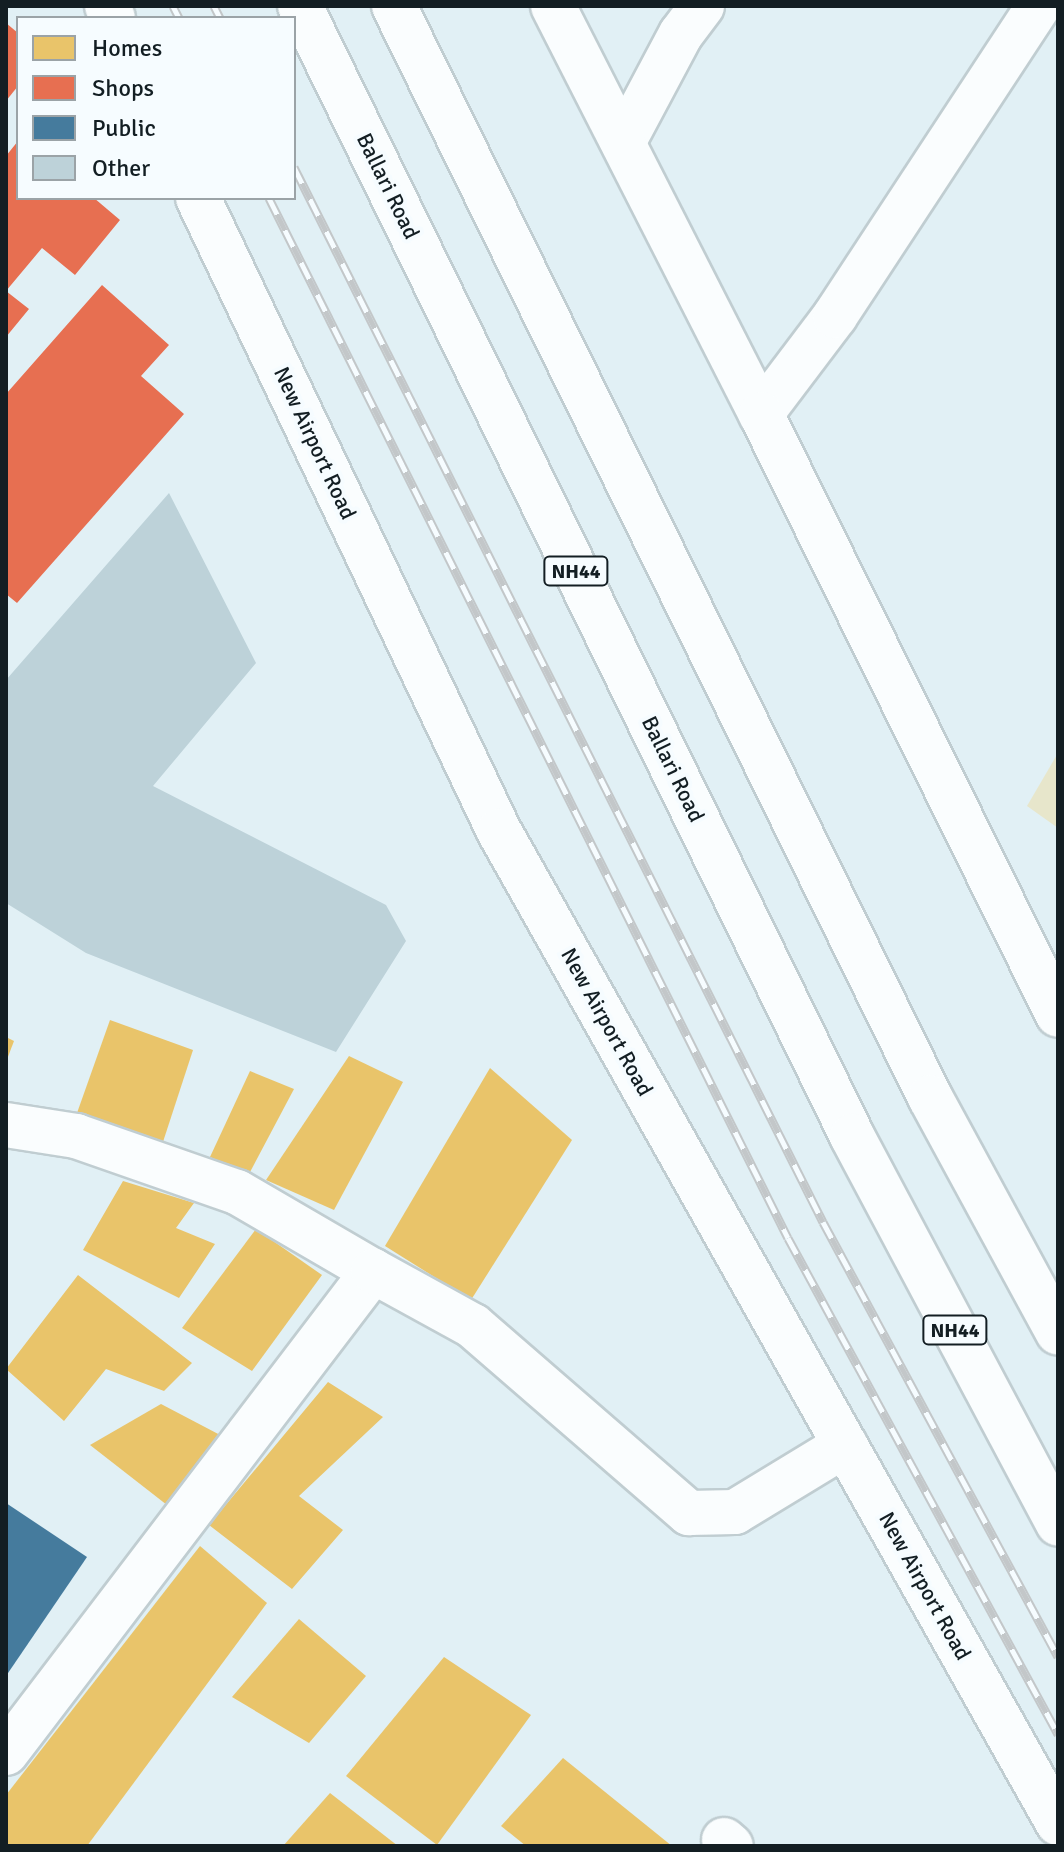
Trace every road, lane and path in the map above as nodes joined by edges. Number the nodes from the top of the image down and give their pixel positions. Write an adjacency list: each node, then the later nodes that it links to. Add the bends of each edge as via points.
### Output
1 (300, 6): 14 (main road, Ballari Road / NH44, via 852,1136)
2 (394, 6): 12 (main road, via 930,1097)
3 (553, 6): 6 (main road)
4 (702, 6): 6 (main road, via 681,34)
5 (1039, 6): 8 (main road, via 835,316)
6 (624, 141): 8 (main road)
7 (199, 200): 13 (main road, New Airport Road, via 499,831)
8 (761, 414): 9 (main road)
9 (1058, 1015)
10 (6, 1125): 11 (main road, via 76,1136 237,1192)
11 (373, 1271): 13 (main road, via 473,1326 689,1513 735,1512); 15 (main road)
12 (1058, 1333)
13 (845, 1445): 16 (main road, New Airport Road)
14 (1058, 1524)
15 (6, 1753)
16 (1058, 1823)

